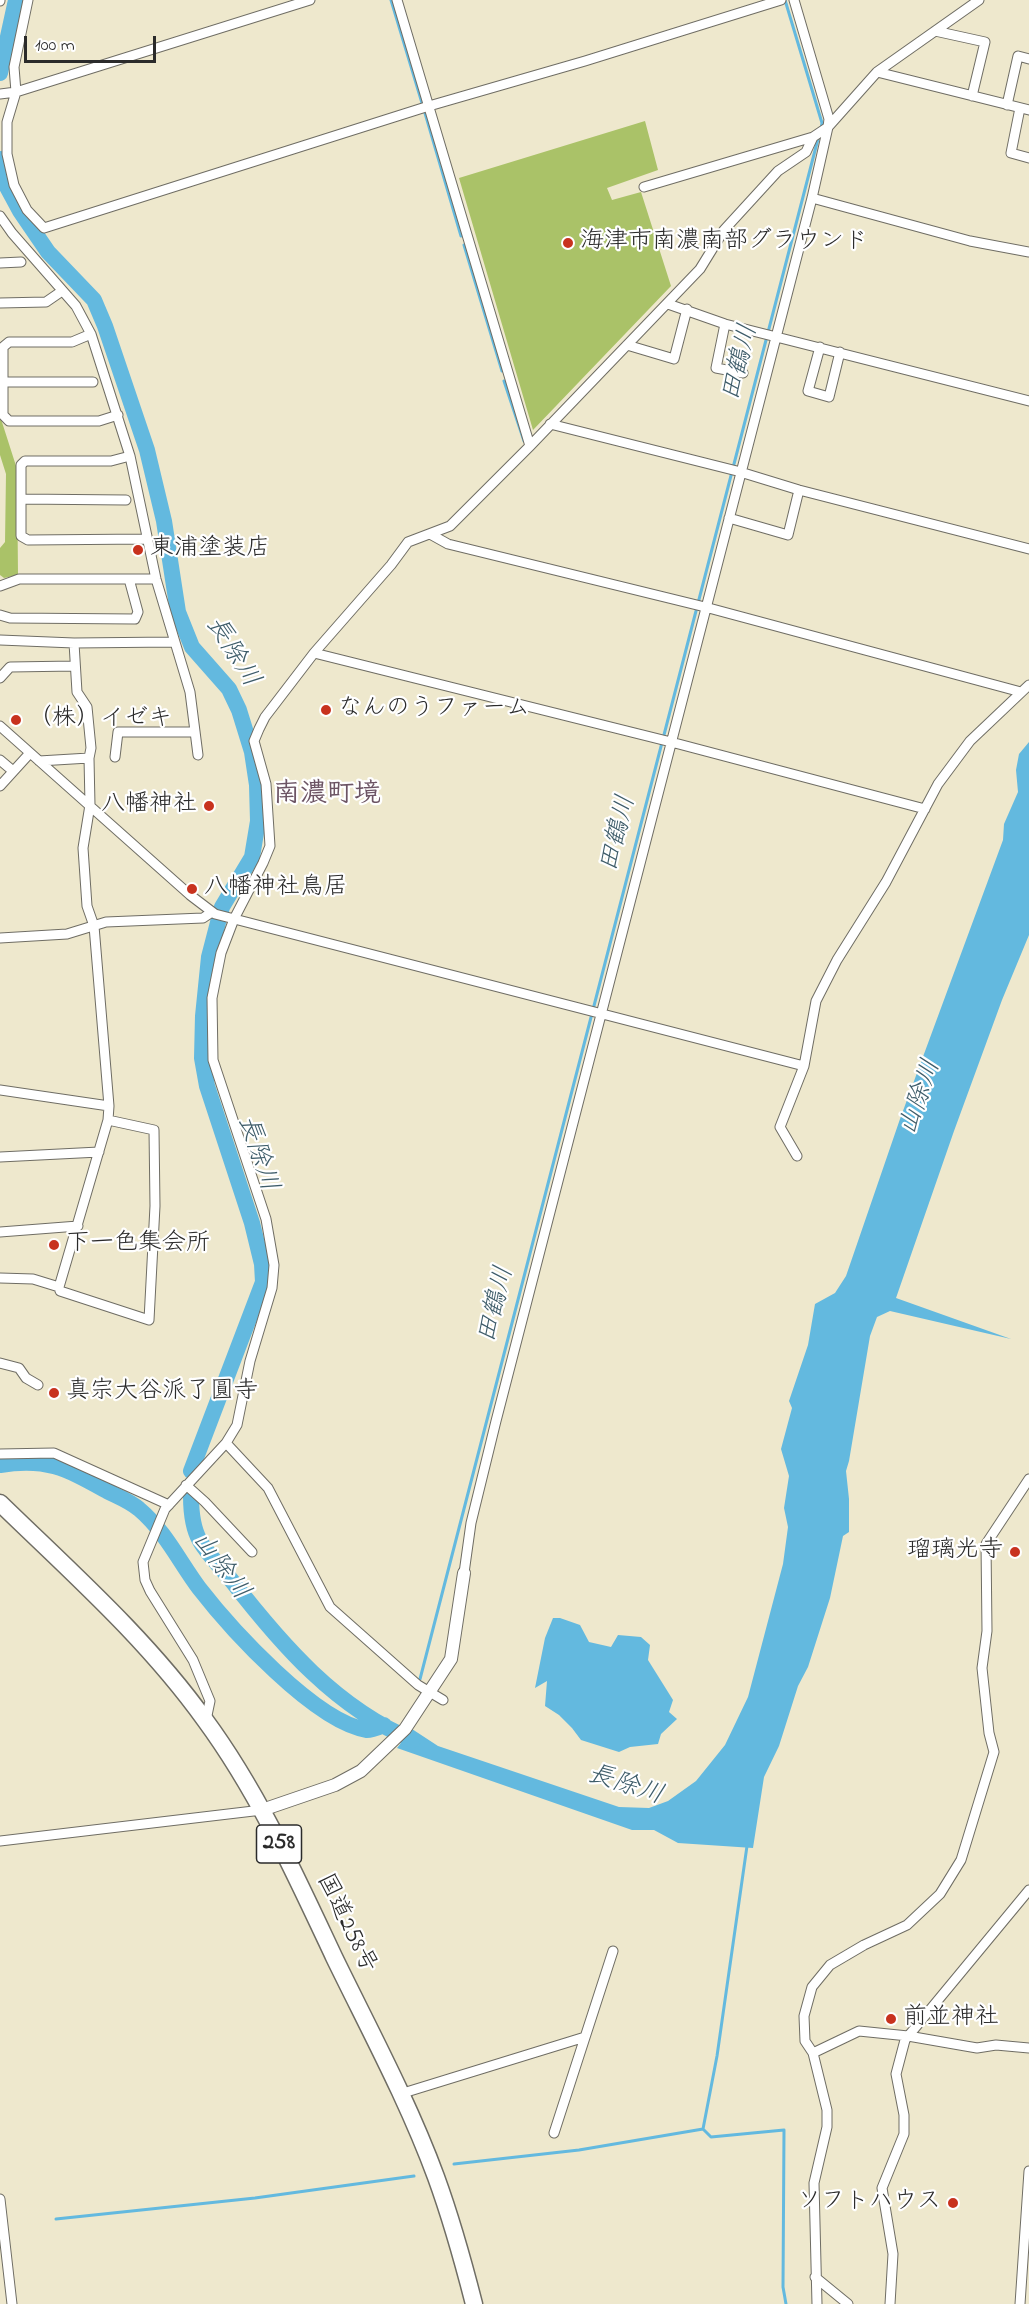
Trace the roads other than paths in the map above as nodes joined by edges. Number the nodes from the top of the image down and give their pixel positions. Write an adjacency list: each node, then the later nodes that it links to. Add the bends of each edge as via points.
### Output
1 (28, 0): 10 (street)
2 (310, 0): 10 (street)
3 (397, 0): 13 (street)
4 (780, 0): 13 (street)
5 (794, 0): 15 (street, via 830,119)
6 (979, 0): 7 (street)
7 (935, 31): 9 (street); 11 (street, via 985,42)
8 (1029, 58): 12 (street, via 1018,56)
9 (877, 72): 11 (street); 15 (street)
10 (7, 93): 13 (street, via 7,154 14,185 27,210 44,228)
11 (972, 96): 12 (street)
12 (1007, 105): 14 (street)
13 (429, 106): 40 (street)
14 (1024, 109): 17 (street, via 1011,153)
15 (826, 129): 16 (street); 19 (street)
16 (813, 136): 18 (street); 26 (street, via 806,152 778,171 724,230 700,269)
17 (1029, 158)
18 (644, 187)
19 (812, 198): 21 (street, via 970,241); 30 (street)
20 (0, 216): 24 (street)
21 (1029, 252)
22 (0, 262): 23 (street)
23 (21, 262)
24 (62, 291): 25 (street, via 46,302); 29 (street, via 76,306)
25 (0, 303)
26 (668, 304): 27 (street); 31 (street)
27 (687, 309): 28 (street); 31 (street, via 674,358)
28 (725, 324): 30 (street); 34 (street, via 716,368)
29 (91, 334): 35 (street, via 72,342 9,342 3,347); 38 (street)
30 (768, 335): 32 (street); 42 (street)
31 (627, 345): 39 (street)
32 (820, 346): 33 (street); 33 (street, via 808,391 829,397)
33 (840, 352): 37 (street)
34 (742, 373)
35 (4, 382): 36 (street); 38 (street, via 3,415 9,421 99,421)
36 (93, 382)
37 (1029, 401)
38 (118, 415): 41 (street)
39 (550, 424): 40 (street); 42 (street)
40 (530, 446): 47 (street, via 450,526)
41 (130, 456): 44 (street, via 111,461 25,461 21,465); 48 (street)
42 (735, 470): 43 (street); 46 (street)
43 (799, 490): 46 (street, via 788,535); 49 (street)
44 (21, 499): 45 (street); 48 (street, via 21,536 28,540)
45 (126, 500)
46 (729, 518): 53 (street)
47 (430, 534): 53 (street, via 448,544); 58 (street, via 408,542)
48 (147, 539): 51 (street)
49 (1029, 549)
50 (129, 579): 51 (street); 52 (street, via 19,579); 54 (street, via 138,612 135,619)
51 (156, 579): 56 (street)
52 (0, 586)
53 (700, 606): 62 (street); 65 (street)
54 (0, 615)
55 (0, 640): 57 (street)
56 (173, 642): 57 (street); 64 (street, via 190,692)
57 (74, 643): 59 (street)
58 (314, 653): 65 (street); 77 (street, via 265,717 254,741 266,784 270,846)
59 (75, 666): 60 (street, via 10,667); 69 (street, via 77,692 87,707 92,748)
60 (0, 678)
61 (1029, 685): 62 (street)
62 (1021, 692): 75 (street, via 970,741)
63 (0, 726): 66 (street)
64 (195, 732): 67 (street); 68 (street, via 118,732)
65 (666, 740): 75 (street); 80 (street)
66 (30, 753): 71 (street); 72 (street)
67 (198, 755)
68 (114, 757)
69 (89, 758): 71 (street); 74 (street)
70 (0, 760): 72 (street)
71 (39, 761): 74 (street)
72 (13, 771): 73 (street)
73 (0, 786)
74 (90, 805): 76 (street); 78 (street, via 83,848 87,906)
75 (925, 809): 81 (street, via 816,1001)
76 (214, 913): 77 (street); 78 (street, via 203,918 106,922)
77 (231, 919): 80 (street); 94 (street, via 212,998 213,1060 266,1219 274,1265 272,1288 250,1361 237,1425)
78 (94, 926): 79 (street, via 67,933); 83 (street)
79 (0, 938)
80 (595, 1012): 81 (street); 101 (street, via 471,1523)
81 (804, 1066): 86 (street, via 780,1127)
82 (0, 1090): 83 (street)
83 (109, 1106): 84 (street)
84 (108, 1120): 85 (street); 91 (street, via 154,1130 149,1320 84,1301 60,1291)
85 (99, 1152): 87 (street); 88 (street)
86 (797, 1156)
87 (0, 1157)
88 (78, 1226): 89 (street); 91 (street)
89 (0, 1232)
90 (0, 1278): 91 (street, via 33,1279)
91 (59, 1287)
92 (0, 1363): 93 (street, via 19,1368)
93 (38, 1386)
94 (225, 1443): 97 (street); 102 (street, via 268,1488 330,1607 418,1685)
95 (0, 1454): 99 (street, via 54,1454)
96 (1029, 1479): 111 (street, via 986,1544 987,1631 982,1668 994,1752 961,1860 940,1894 907,1924 830,1965 812,1987 804,2016 805,2041)
97 (186, 1485): 99 (street); 100 (street)
98 (0, 1503): 103 (highway, 国道258号 / 258, via 106,1605)
99 (167, 1507): 103 (street, via 143,1562 145,1580 193,1660 210,1701)
100 (252, 1552)
101 (464, 1573): 104 (street, via 451,1659 405,1728 361,1772)
102 (443, 1700)
103 (206, 1721): 104 (highway, 国道258号 / 258)
104 (262, 1810): 105 (street); 112 (highway, 国道258号 / 258)
105 (0, 1841)
106 (1029, 1891): 108 (street)
107 (613, 1951): 109 (street)
108 (908, 2036): 110 (street, via 977,2048); 111 (street, via 859,2031); 121 (street, via 896,2074 904,2134 882,2188 893,2254)
109 (585, 2037): 112 (street); 113 (street)
110 (1029, 2048)
111 (813, 2053): 116 (street, via 827,2110 814,2183)
112 (400, 2094): 118 (highway, 国道258号 / 258, via 435,2175)
113 (555, 2133)
114 (1029, 2171): 122 (street)
115 (0, 2199): 117 (street)
116 (815, 2277): 119 (street); 120 (street)
117 (12, 2304)
118 (474, 2304)
119 (817, 2304)
120 (848, 2304)
121 (890, 2304)
122 (1020, 2304)

